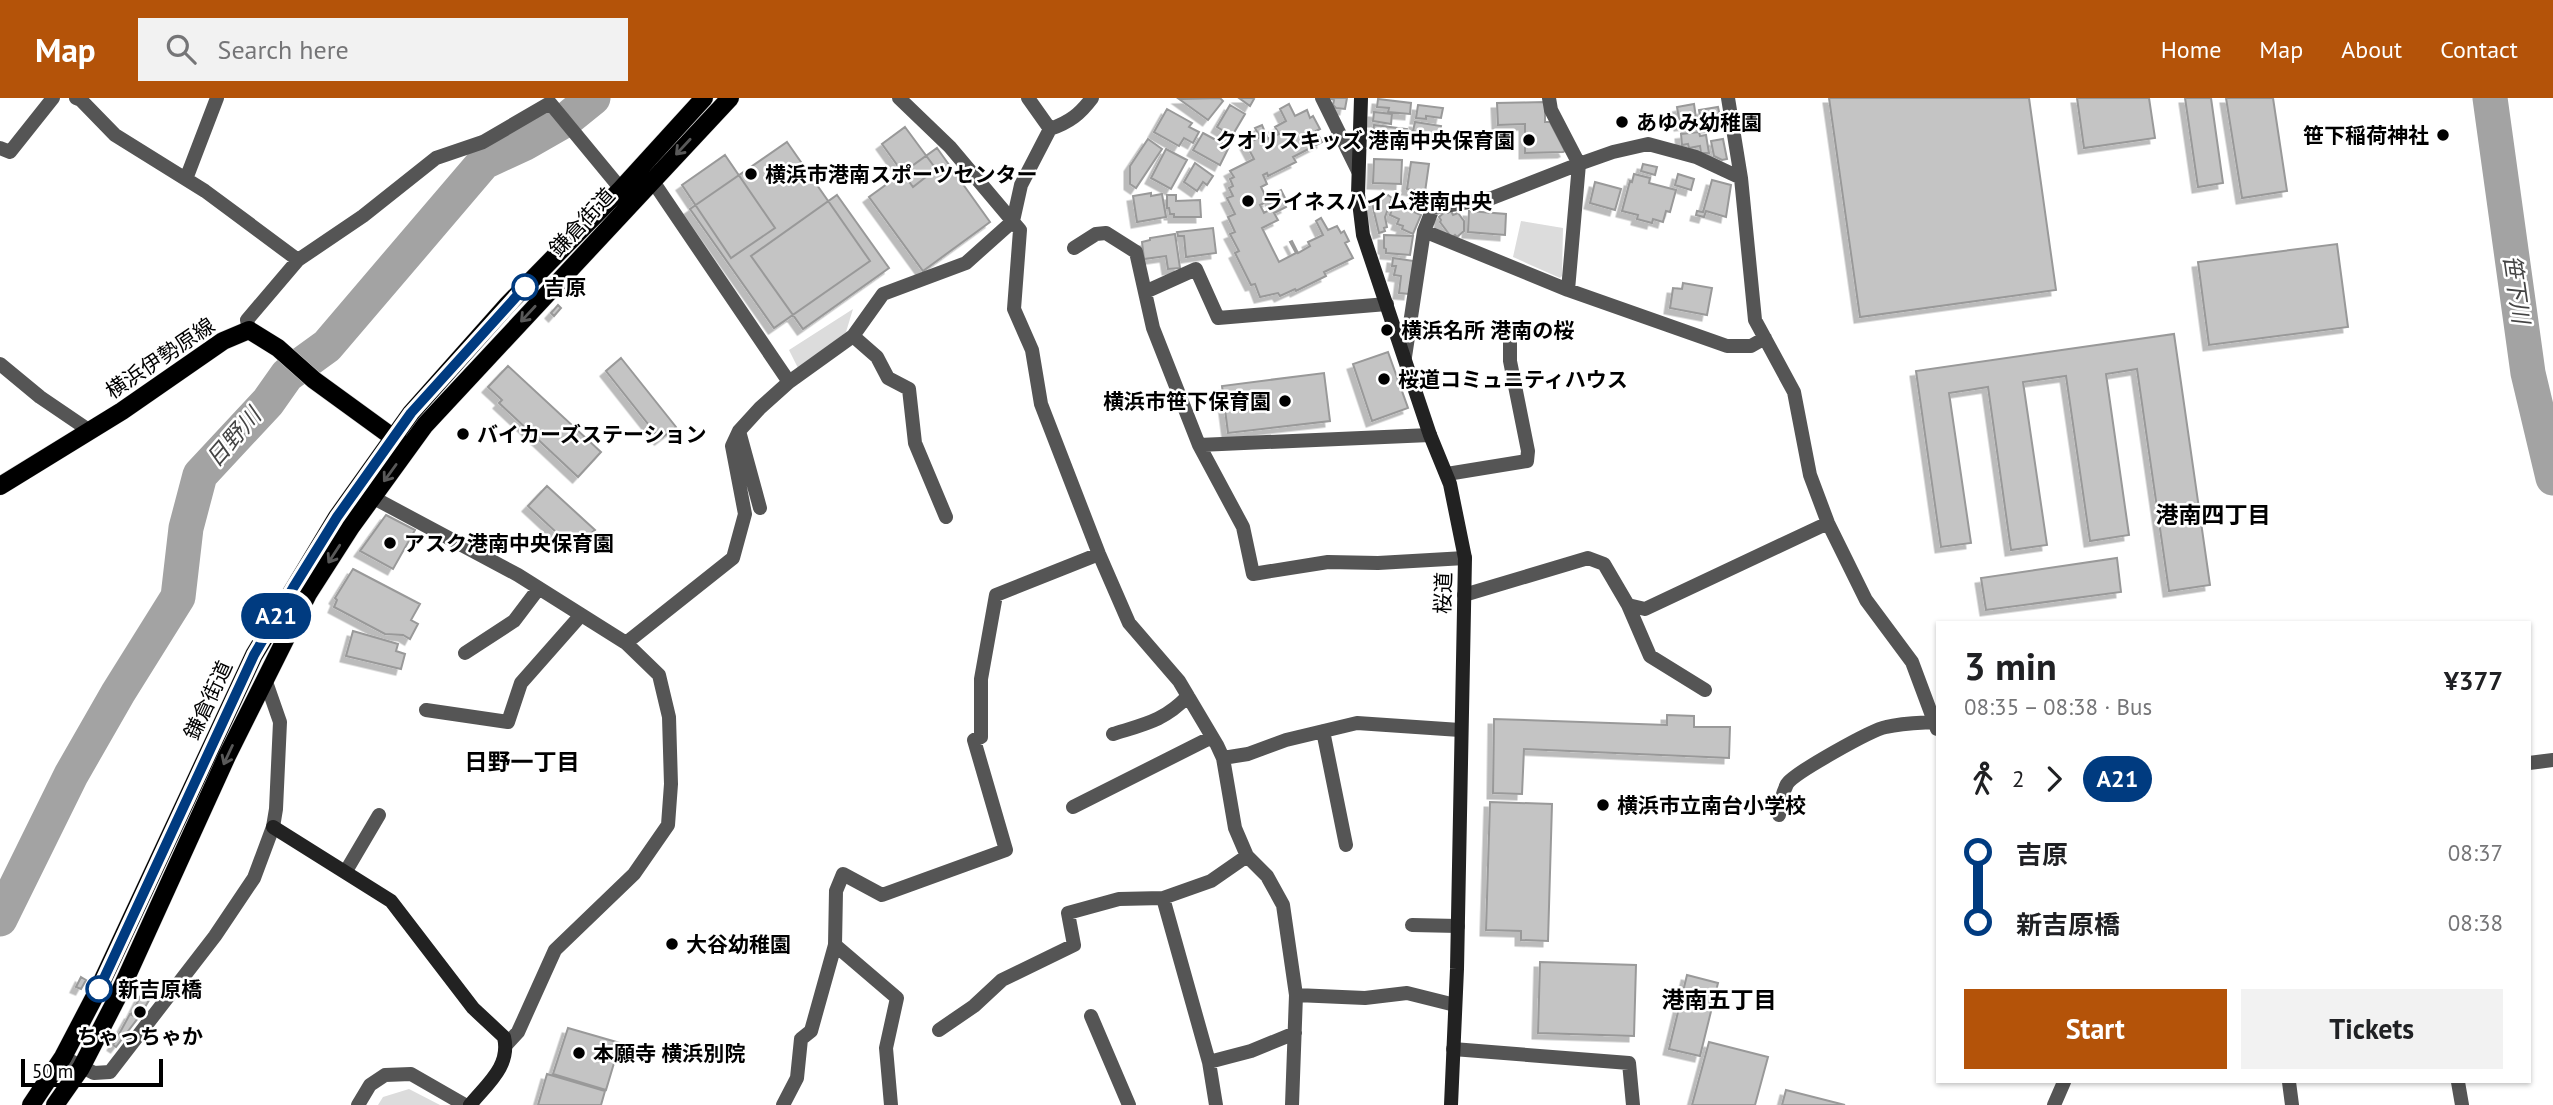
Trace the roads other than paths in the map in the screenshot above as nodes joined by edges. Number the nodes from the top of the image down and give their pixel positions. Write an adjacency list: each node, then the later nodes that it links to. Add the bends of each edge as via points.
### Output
1 (53, 98): 14 (street, via 10,152)
2 (76, 98): 18 (street, via 115,135)
3 (217, 98): 18 (street)
4 (704, 98): 20 (main road, 鎌倉街道)
5 (730, 98): 19 (main road, 鎌倉街道, one-way to 19)
6 (899, 98): 21 (street, via 950,147)
7 (1028, 98): 13 (street)
8 (1092, 98): 13 (street, via 1069,123)
9 (1322, 98): 16 (street)
10 (1361, 98): 16 (street, 桜道)
11 (1549, 98): 15 (street)
12 (1728, 98): 17 (street)
13 (1050, 129): 21 (street, via 1021,185)
14 (0, 148)
15 (1579, 164): 17 (street, via 1648,144 1696,156); 22 (street, via 1492,198 1433,208); 25 (street)
16 (1358, 171): 27 (street, 桜道, via 1363,235)
17 (1741, 178): 31 (street, via 1755,320)
18 (186, 179): 24 (street)
19 (652, 180): 34 (street); 38 (main road, 鎌倉街道, one-way to 38, via 425,425)
20 (621, 189): 24 (street, via 550,103 483,142 436,158); 38 (main road, 鎌倉街道, via 508,304 411,413)
21 (1013, 221): 30 (street, via 966,263 883,294); 46 (street, via 1020,230 1013,309 1032,350 1041,404)
22 (1424, 232): 25 (street); 32 (street)
23 (1074, 248): 26 (street, via 1106,233 1136,252)
24 (298, 260): 28 (street, via 247,320)
25 (1568, 290): 31 (street, via 1727,346 1751,346)
26 (1145, 292): 27 (street, via 1196,269 1218,318); 39 (street, via 1153,328)
27 (1387, 304): 32 (street, 桜道)
28 (249, 330): 35 (main road, 横浜伊勢原線, via 223,341); 38 (main road, 横浜伊勢原線)
29 (1510, 334): 40 (street, via 1510,361 1527,461)
30 (853, 336): 34 (street); 44 (street, via 877,357 888,378 909,389 915,443)
31 (1765, 338): 45 (street, via 1794,391 1810,475)
32 (1405, 357): 37 (street, 桜道)
33 (0, 364): 35 (street)
34 (789, 382): 36 (street)
35 (90, 430): 41 (main road, 横浜伊勢原線)
36 (739, 431): 43 (street); 52 (street, via 732,446 745,514 733,558)
37 (1430, 435): 39 (street); 40 (street, 桜道)
38 (400, 443): 42 (main road, 鎌倉街道, one-way to 42); 84 (main road, 鎌倉街道, via 337,517 254,655)
39 (1199, 445): 47 (street, via 1243,527 1253,574 1328,562)
40 (1447, 474): 47 (street, 桜道)
41 (0, 486)
42 (372, 497): 48 (street); 54 (main road, 鎌倉街道, one-way to 54, via 308,594)
43 (760, 508)
44 (946, 517)
45 (1828, 523): 50 (street, via 1645,609); 58 (street, via 1866,600 1912,662)
46 (1099, 554): 56 (street, via 1129,623); 76 (street, via 996,596 981,679 981,737 974,740 1006,850 882,895 844,874 836,891)
47 (1465, 558): 49 (street, 桜道)
48 (539, 588): 51 (street); 53 (street, via 514,621)
49 (1464, 596): 50 (street, via 1588,558 1604,564); 59 (street, 桜道)
50 (1628, 606): 55 (street, via 1650,656)
51 (581, 615): 52 (street); 57 (street, via 521,683 508,722)
52 (626, 643): 82 (street, via 659,675 669,717 668,825 634,874 555,950 518,1032)
53 (465, 653)
54 (265, 680): 69 (street, via 280,722); 86 (main road, 鎌倉街道, one-way to 86)
55 (1705, 690)
56 (1188, 696): 61 (street, via 1160,720); 62 (street)
57 (426, 710)
58 (1936, 725): 68 (street, via 1875,730 1802,770 1788,782)
59 (1460, 730): 60 (street, via 1357,723); 75 (street, 桜道)
60 (1323, 731): 63 (street); 70 (street)
61 (1113, 734)
62 (1212, 737): 63 (street); 66 (street)
63 (1223, 758): 71 (street, via 1235,828)
64 (2553, 760): 65 (street)
65 (2531, 763)
66 (1073, 807)
67 (379, 815): 72 (street)
68 (1779, 816)
69 (273, 827): 72 (street); 86 (street, via 254,878 110,1072)
70 (1346, 845)
71 (1247, 856): 73 (street, via 1211,881); 77 (street, via 1267,876 1283,905)
72 (346, 871): 82 (street, via 391,901)
73 (1163, 898): 80 (street, via 1119,899 1068,913 1074,945 1002,980); 85 (street)
74 (1412, 925): 75 (street)
75 (1458, 926): 78 (street, 桜道)
76 (835, 945): 94 (street, via 811,1031 801,1039 797,1078); 95 (street, via 897,998 886,1048)
77 (1296, 995): 78 (street, via 1366,998 1407,993); 81 (street)
78 (1455, 1005): 83 (street, 桜道)
79 (1091, 1016): 96 (street)
80 (939, 1030)
81 (1295, 1032): 85 (street); 98 (street)
82 (506, 1045): 93 (street, via 506,1058 499,1070)
83 (1453, 1049): 99 (street, 桜道); 100 (street, via 1629,1063)
84 (63, 1057): 86 (street); 90 (main road, 鎌倉街道)
85 (1209, 1062): 97 (street)
86 (80, 1068): 91 (main road, 鎌倉街道)
87 (2064, 1083): 101 (street)
88 (2289, 1083): 102 (street)
89 (2458, 1083): 103 (street)
90 (31, 1105)
91 (55, 1105)
92 (358, 1105): 93 (street, via 370,1085 385,1075 411,1074)
93 (467, 1105)
94 (783, 1105)
95 (891, 1105)
96 (1129, 1105)
97 (1216, 1105)
98 (1292, 1105)
99 (1451, 1105)
100 (1633, 1105)
101 (2054, 1105)
102 (2292, 1105)
103 (2462, 1105)

